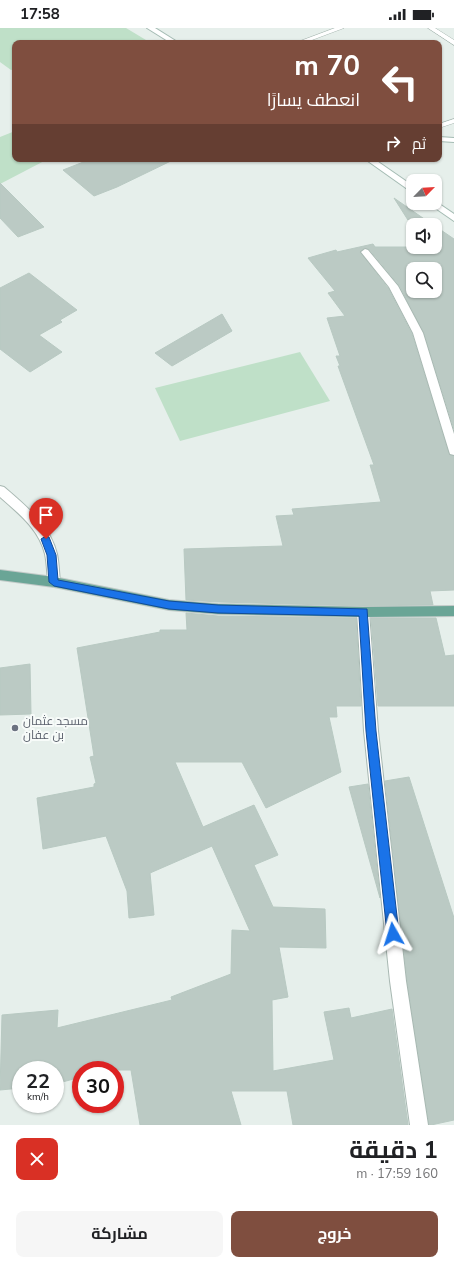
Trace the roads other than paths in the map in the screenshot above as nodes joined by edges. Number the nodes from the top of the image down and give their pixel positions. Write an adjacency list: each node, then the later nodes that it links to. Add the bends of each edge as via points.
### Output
1 (150, 28): 4 (street)
2 (341, 28): 5 (lane)
3 (431, 28): 6 (lane)
4 (171, 40)
5 (307, 40)
6 (454, 43)
7 (454, 121): 8 (lane)
8 (442, 125)
9 (442, 139): 10 (street)
10 (454, 140)
11 (373, 162): 12 (street)
12 (406, 185)
13 (442, 210): 14 (street)
14 (454, 218)
15 (364, 252): 16 (street, via 393,286 418,333)
16 (454, 451)
17 (0, 490): 19 (street, via 37,524 46,539)
18 (0, 575): 19 (main road)
19 (54, 582): 21 (main road, via 169,605 218,609)
20 (454, 611): 21 (main road)
21 (363, 612): 22 (street, via 371,731 390,911)
22 (419, 1125)

